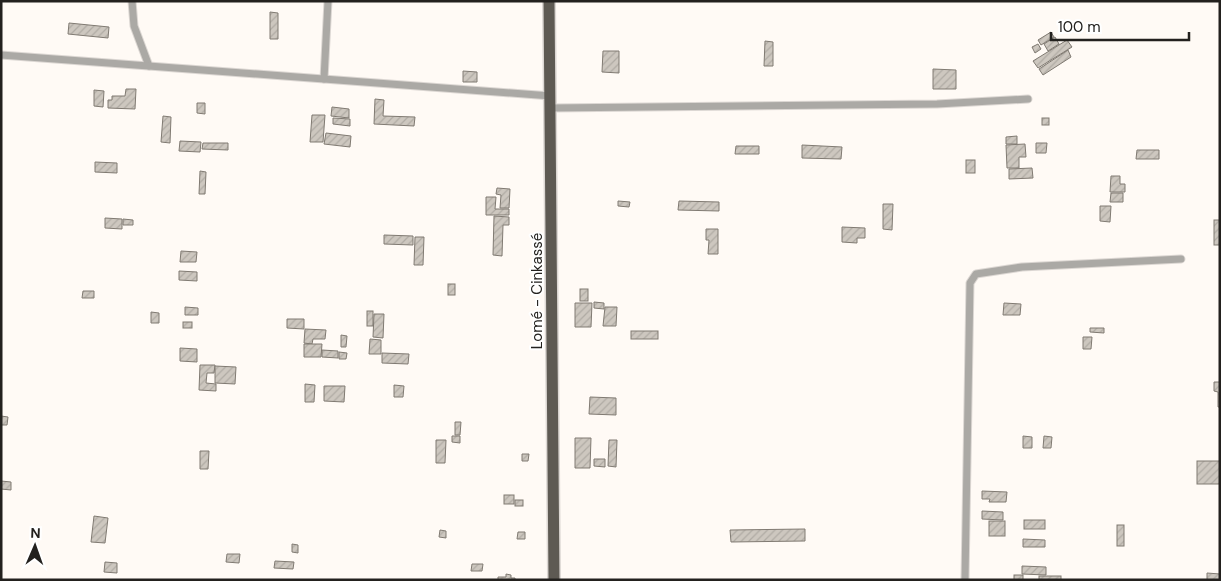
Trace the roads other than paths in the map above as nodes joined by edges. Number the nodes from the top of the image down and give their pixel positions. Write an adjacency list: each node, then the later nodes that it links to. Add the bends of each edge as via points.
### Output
1 (132, 1): 5 (street, via 134,26)
2 (328, 1): 6 (street)
3 (550, 1): 7 (highway, Lomé - Cinkassé)
4 (1, 54): 5 (street)
5 (149, 66): 6 (street)
6 (324, 79): 7 (street)
7 (551, 96): 9 (highway, Lomé - Cinkassé)
8 (1028, 99): 9 (street, via 937,104)
9 (551, 108): 11 (highway, Lomé - Cinkassé)
10 (1181, 259): 12 (street, via 1022,267 976,274 970,283)
11 (554, 580)
12 (965, 580)

